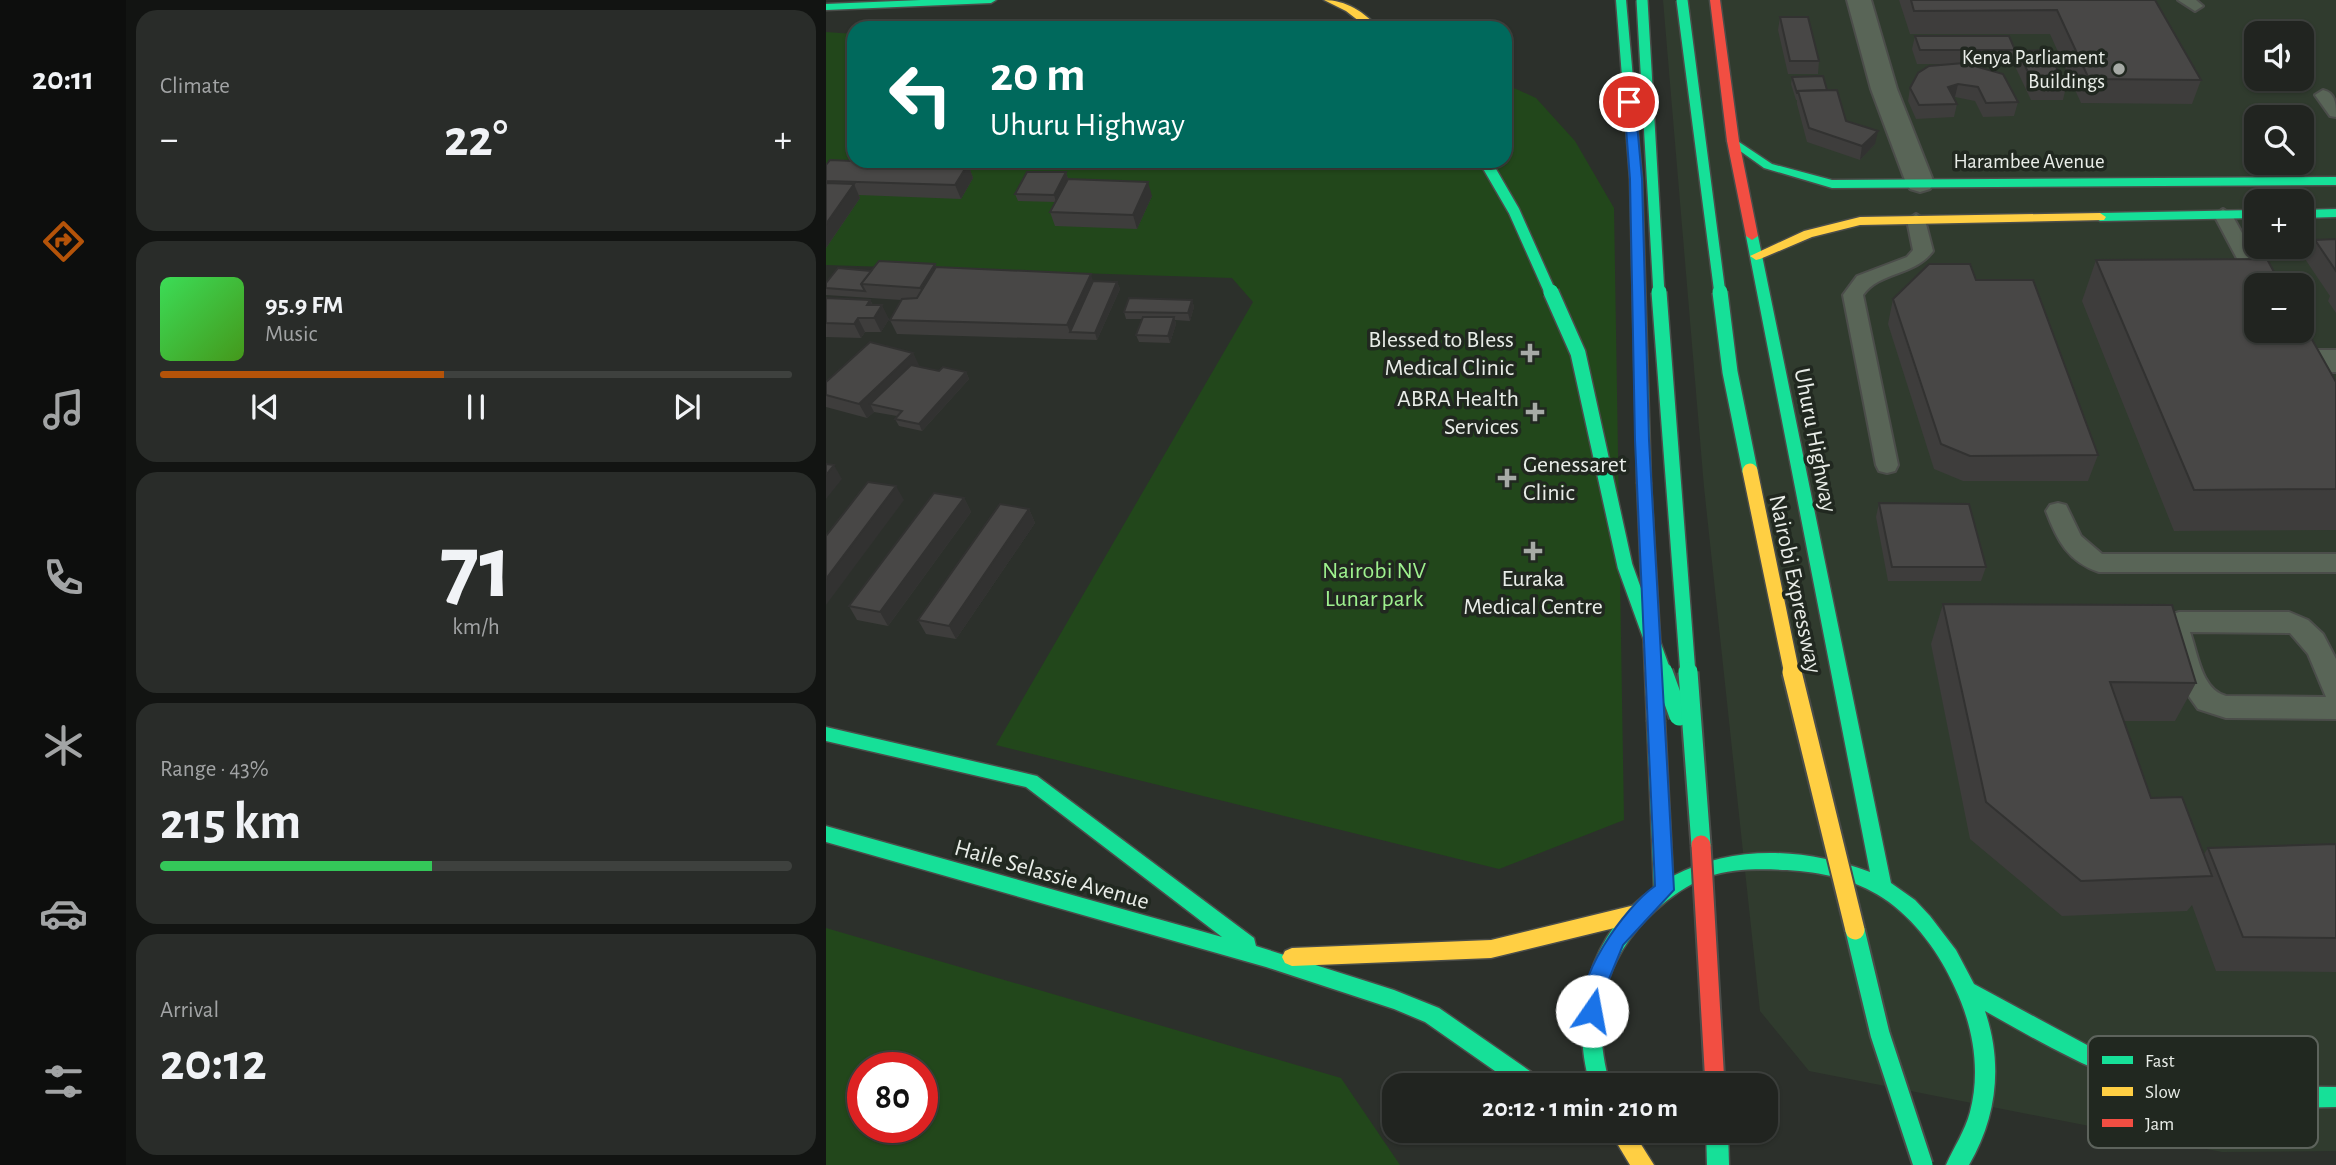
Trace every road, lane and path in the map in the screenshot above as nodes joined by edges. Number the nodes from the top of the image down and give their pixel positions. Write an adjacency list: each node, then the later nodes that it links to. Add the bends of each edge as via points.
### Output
1 (990, 0): 8 (main road)
2 (1329, 0): 9 (main road)
3 (1620, 0): 32 (main road, via 1636,179 1643,454)
4 (1642, 0): 29 (main road, bridge, via 1651,191)
5 (1682, 0): 47 (main road, Nairobi Expressway, bridge, via 1730,372 1777,615 1880,1034)
6 (1716, 0): 12 (main road, Uhuru Highway)
7 (1858, 0): 15 (street, via 1884,89)
8 (826, 7)
9 (1365, 21)
10 (2323, 95): 11 (lane)
11 (2336, 112)
12 (1733, 141): 15 (main road, Harambee Avenue, via 1754,160 1832,184); 21 (main road, Uhuru Highway)
13 (1489, 168): 29 (main road, bridge, via 1514,211 1578,353 1625,566)
14 (2336, 181): 15 (main road, Harambee Avenue)
15 (1920, 183)
16 (2336, 213): 18 (main road)
17 (2244, 214): 19 (main road)
18 (2314, 214)
19 (2223, 215): 20 (main road); 22 (lane)
20 (1916, 220): 21 (main road, via 1860,221 1808,234); 23 (lane, via 1923,251 1914,261 1864,280 1853,295)
21 (1756, 256): 31 (main road, Uhuru Highway)
22 (2254, 273)
23 (1887, 465)
24 (2058, 511): 25 (lane, via 2073,547 2099,563)
25 (2336, 563)
26 (2336, 692): 27 (lane, via 2311,634 2301,625 2179,622 2177,631 2196,688 2207,701 2226,707)
27 (2336, 708)
28 (826, 734): 34 (main road, via 1031,781)
29 (1696, 764): 39 (main road, bridge)
30 (826, 834): 34 (main road, Haile Selassie Avenue)
31 (1881, 887): 32 (main road, via 1821,864 1763,860 1711,867); 35 (main road, via 1943,947)
32 (1664, 890): 33 (main road)
33 (1639, 913): 34 (main road, Haile Selassie Avenue, via 1491,949); 38 (main road, via 1616,939 1594,991 1590,1052)
34 (1266, 958): 37 (main road, Haile Selassie Avenue, via 1432,1015)
35 (1970, 992): 36 (main road); 48 (main road, via 1986,1045 1985,1101)
36 (2088, 1055)
37 (1516, 1073)
38 (1596, 1073)
39 (1714, 1073)
40 (2318, 1097): 41 (main road)
41 (2336, 1097)
42 (1616, 1143): 45 (main road)
43 (1628, 1143): 45 (main road)
44 (1717, 1143): 46 (main road)
45 (1642, 1165)
46 (1718, 1165)
47 (1923, 1165)
48 (1957, 1165)

